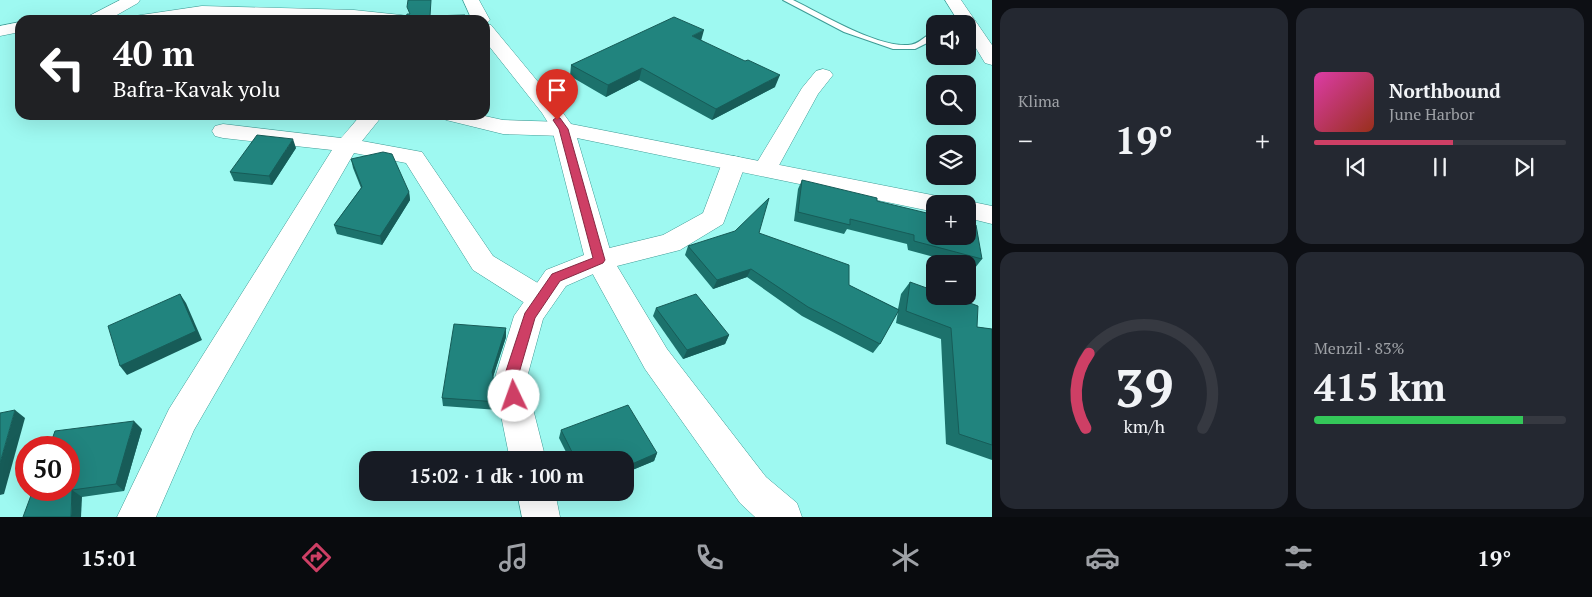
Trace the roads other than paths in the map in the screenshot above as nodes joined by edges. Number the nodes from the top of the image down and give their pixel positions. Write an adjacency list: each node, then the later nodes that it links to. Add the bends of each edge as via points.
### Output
1 (132, 0): 6 (street)
2 (471, 0): 11 (street)
3 (787, 0): 17 (lane, via 876,43 908,48)
4 (953, 0): 12 (street)
5 (356, 7): 9 (street); 10 (street)
6 (104, 15)
7 (175, 15): 8 (street, via 202,11)
8 (264, 15)
9 (288, 15)
10 (384, 15)
11 (478, 15)
12 (962, 15)
13 (15, 28): 14 (street)
14 (0, 31)
15 (490, 35): 22 (street)
16 (976, 36): 18 (street)
17 (926, 42)
18 (992, 59)
19 (823, 75): 26 (street, via 809,92)
20 (368, 120): 24 (street)
21 (474, 120): 22 (street, via 503,127)
22 (563, 129): 25 (street); 30 (street)
23 (223, 131): 24 (street)
24 (347, 145): 31 (street, via 414,157 483,263); 34 (street, via 181,420)
25 (734, 163): 26 (street); 30 (street, via 714,218 671,243)
26 (765, 169): 27 (street)
27 (926, 202)
28 (976, 212): 29 (street)
29 (992, 215)
30 (599, 260): 31 (street, via 556,278); 36 (street, via 656,359 753,490)
31 (541, 299): 32 (street, via 529,316 510,380)
32 (526, 451)
33 (538, 501): 35 (street)
34 (136, 517)
35 (541, 517)
36 (783, 517)

